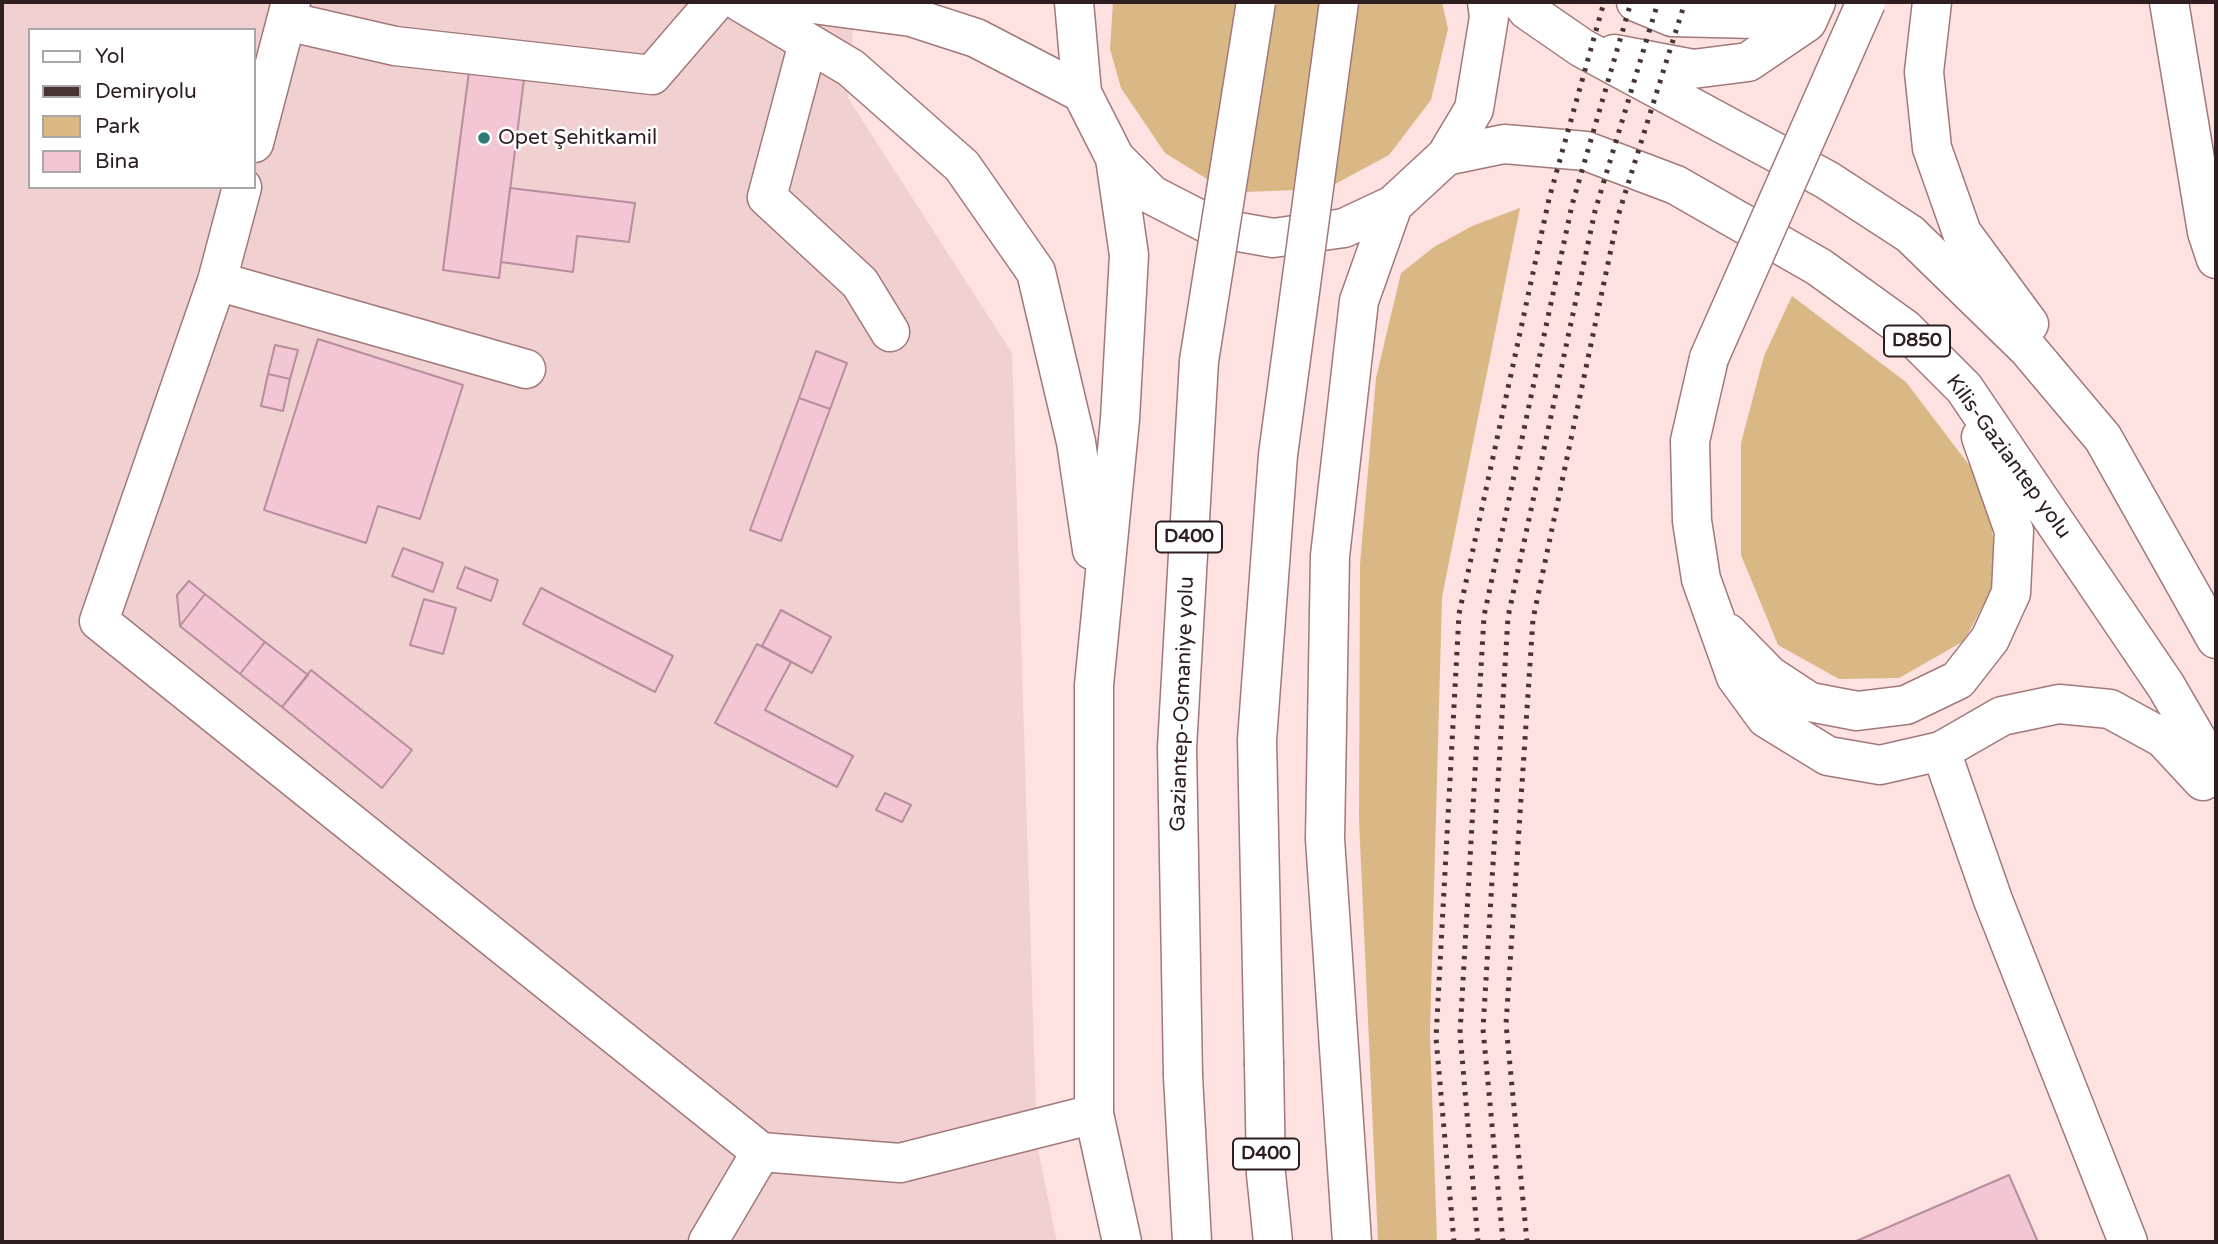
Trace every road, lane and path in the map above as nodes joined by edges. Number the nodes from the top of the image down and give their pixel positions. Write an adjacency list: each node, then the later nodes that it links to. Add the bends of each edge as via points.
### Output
1 (715, 2): 15 (main road, via 652,75 394,46)
2 (740, 2): 16 (main road)
3 (799, 2): 18 (main road, via 911,17 976,38)
4 (1074, 2): 18 (main road)
5 (1256, 2): 40 (main road, Gaziantep-Osmaniye yolu / D400, bridge, via 1199,361 1177,748 1183,1076)
6 (1339, 2): 41 (main road, D400, bridge, via 1278,455 1257,740 1266,1174)
7 (1487, 2): 20 (main road, via 1489,17 1474,108)
8 (1521, 2): 17 (main road)
9 (1636, 2): 10 (main road, via 1672,17 1755,19)
10 (1785, 2)
11 (1816, 2): 17 (main road, via 1807,22 1748,62 1693,69)
12 (1867, 2): 31 (main road, bridge, via 1709,358 1690,442 1692,521 1701,579)
13 (1932, 2): 29 (main road, via 1924,72 1932,148 1962,233 2034,330)
14 (2169, 2): 24 (main road, via 2207,232)
15 (289, 11): 19 (main road)
16 (808, 43): 26 (main road, via 768,197 860,283); 30 (main road, via 851,68 962,166 1035,272 1076,442)
17 (1583, 48): 29 (main road, via 1828,180 1910,234 2028,349)
18 (1082, 93): 21 (main road)
19 (256, 135)
20 (1446, 156): 23 (main road); 28 (main road, Kilis-Gaziantep yolu / D850, via 1504,145 1586,151 1676,185 1819,267 1905,329)
21 (1115, 158): 23 (main road, via 1152,195 1216,228 1272,238 1344,228); 30 (main road, via 1129,255 1120,419)
22 (241, 189): 25 (main road)
23 (1393, 205): 42 (main road, via 1359,301 1330,556 1325,839)
24 (2216, 259)
25 (217, 281): 27 (main road); 37 (main road, via 99,621)
26 (890, 332)
27 (526, 369)
28 (1964, 388): 31 (main road, via 2014,531 2011,593 1990,639 1958,680 1906,705 1857,711 1810,702 1769,675); 34 (main road, Kilis-Gaziantep yolu / D850, via 2166,686)
29 (2103, 438): 32 (main road)
30 (1101, 611): 36 (main road, via 1094,685)
31 (1714, 618): 33 (main road, via 1736,677 1766,718 1828,756 1880,765)
32 (2216, 639)
33 (1941, 751): 35 (main road, via 2002,716 2059,704 2110,709 2163,738); 43 (main road, via 1993,900)
34 (2216, 772)
35 (2216, 795)
36 (1094, 1114): 37 (main road, via 900,1163); 39 (main road)
37 (761, 1152): 38 (main road)
38 (708, 1242)
39 (1122, 1242)
40 (1192, 1242)
41 (1273, 1242)
42 (1352, 1242)
43 (2128, 1242)

